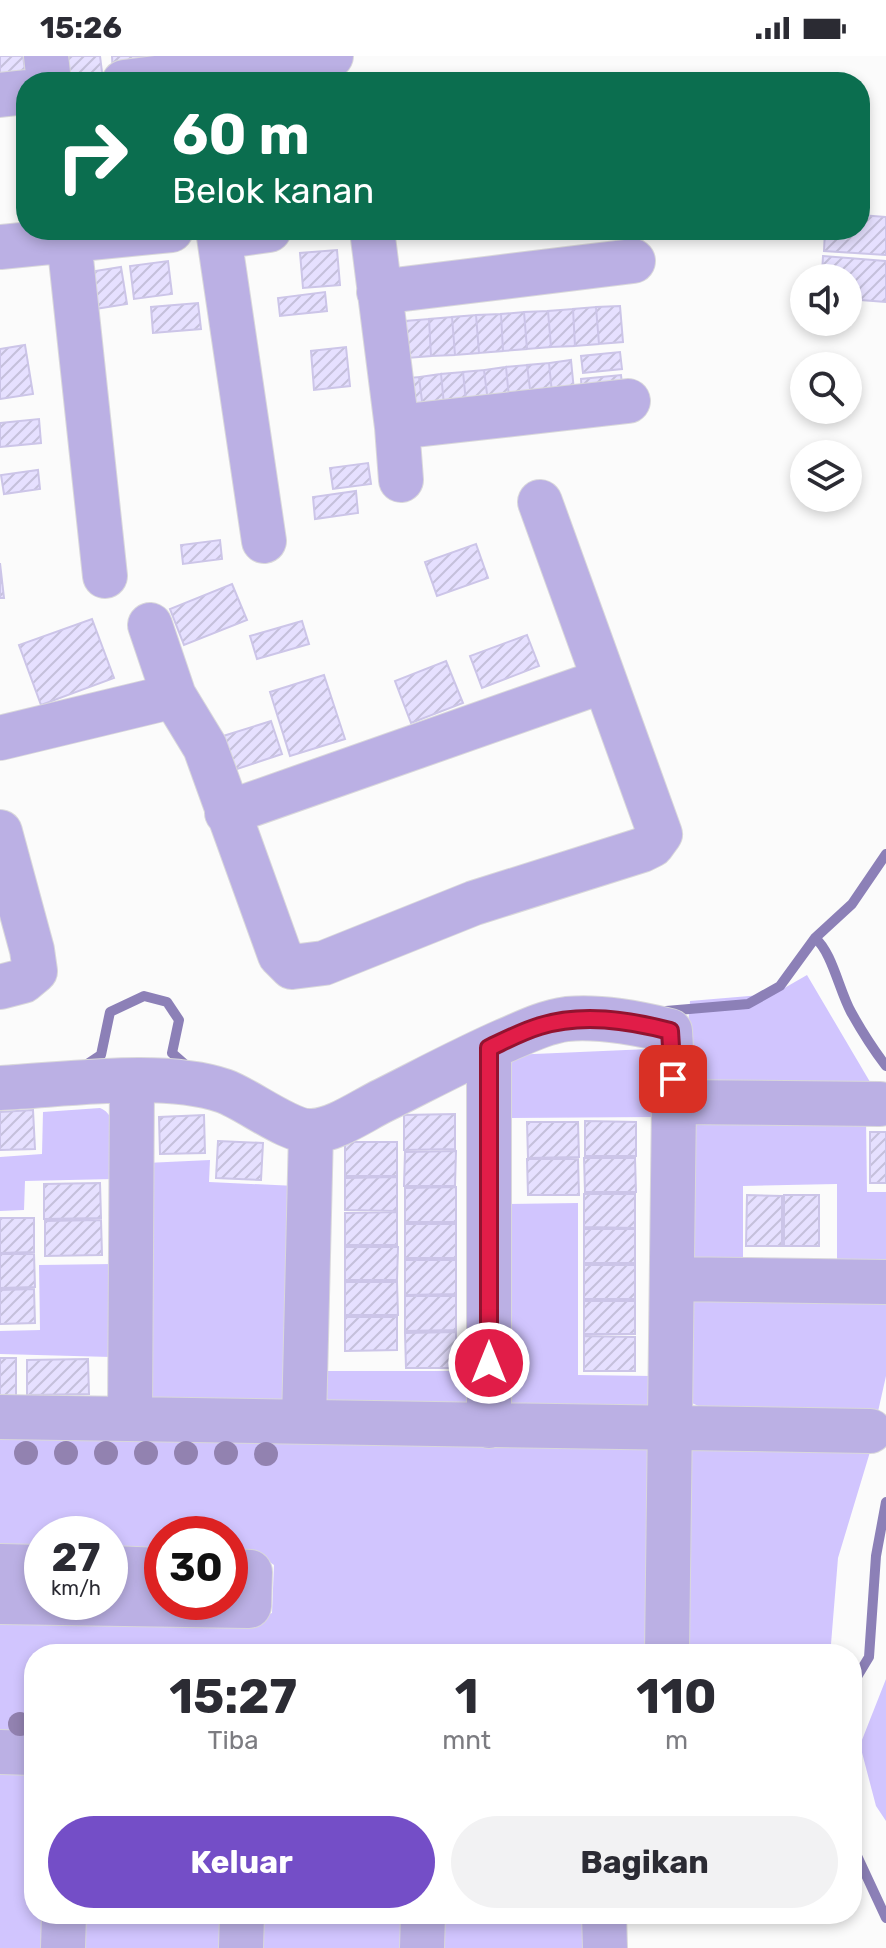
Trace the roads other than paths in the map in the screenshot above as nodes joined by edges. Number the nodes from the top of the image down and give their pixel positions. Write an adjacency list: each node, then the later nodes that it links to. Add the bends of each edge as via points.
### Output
1 (331, 56): 2 (street)
2 (201, 70)
3 (69, 240): 6 (street); 14 (street)
4 (220, 240): 13 (street)
5 (373, 240): 8 (street)
6 (0, 247)
7 (633, 261): 8 (street)
8 (379, 292): 10 (street)
9 (628, 401): 10 (street)
10 (397, 427): 11 (street)
11 (401, 480)
12 (540, 502): 16 (street)
13 (264, 541)
14 (105, 576)
15 (150, 625): 17 (street)
16 (603, 681): 19 (street); 19 (street, via 660,834 652,845 474,903 324,963 292,967 280,955)
17 (174, 696): 18 (street); 19 (street, via 205,747)
18 (0, 738)
19 (227, 813)
20 (0, 832): 21 (street, via 32,950)
21 (17, 979)
22 (489, 1048): 25 (street, via 566,1019 670,1031); 27 (street); 33 (street)
23 (132, 1082): 24 (street); 27 (street, via 224,1091); 31 (street)
24 (0, 1088)
25 (674, 1102): 26 (street); 28 (street)
26 (880, 1104)
27 (311, 1132): 32 (street)
28 (672, 1279): 29 (street); 34 (street)
29 (886, 1282)
30 (0, 1417): 31 (street)
31 (130, 1419): 32 (street)
32 (304, 1421): 33 (street)
33 (489, 1426): 34 (street)
34 (670, 1428): 35 (street); 42 (street)
35 (870, 1431)
36 (0, 1566): 37 (street)
37 (24, 1567)
38 (248, 1572): 41 (street)
39 (0, 1602): 40 (street)
40 (144, 1604)
41 (248, 1606)
42 (667, 1644)
43 (0, 1752): 44 (street)
44 (24, 1753)
45 (64, 1924): 49 (street)
46 (242, 1924): 50 (street)
47 (423, 1924): 51 (street)
48 (604, 1924): 52 (street)
49 (63, 1948)
50 (241, 1948)
51 (422, 1948)
52 (605, 1948)

